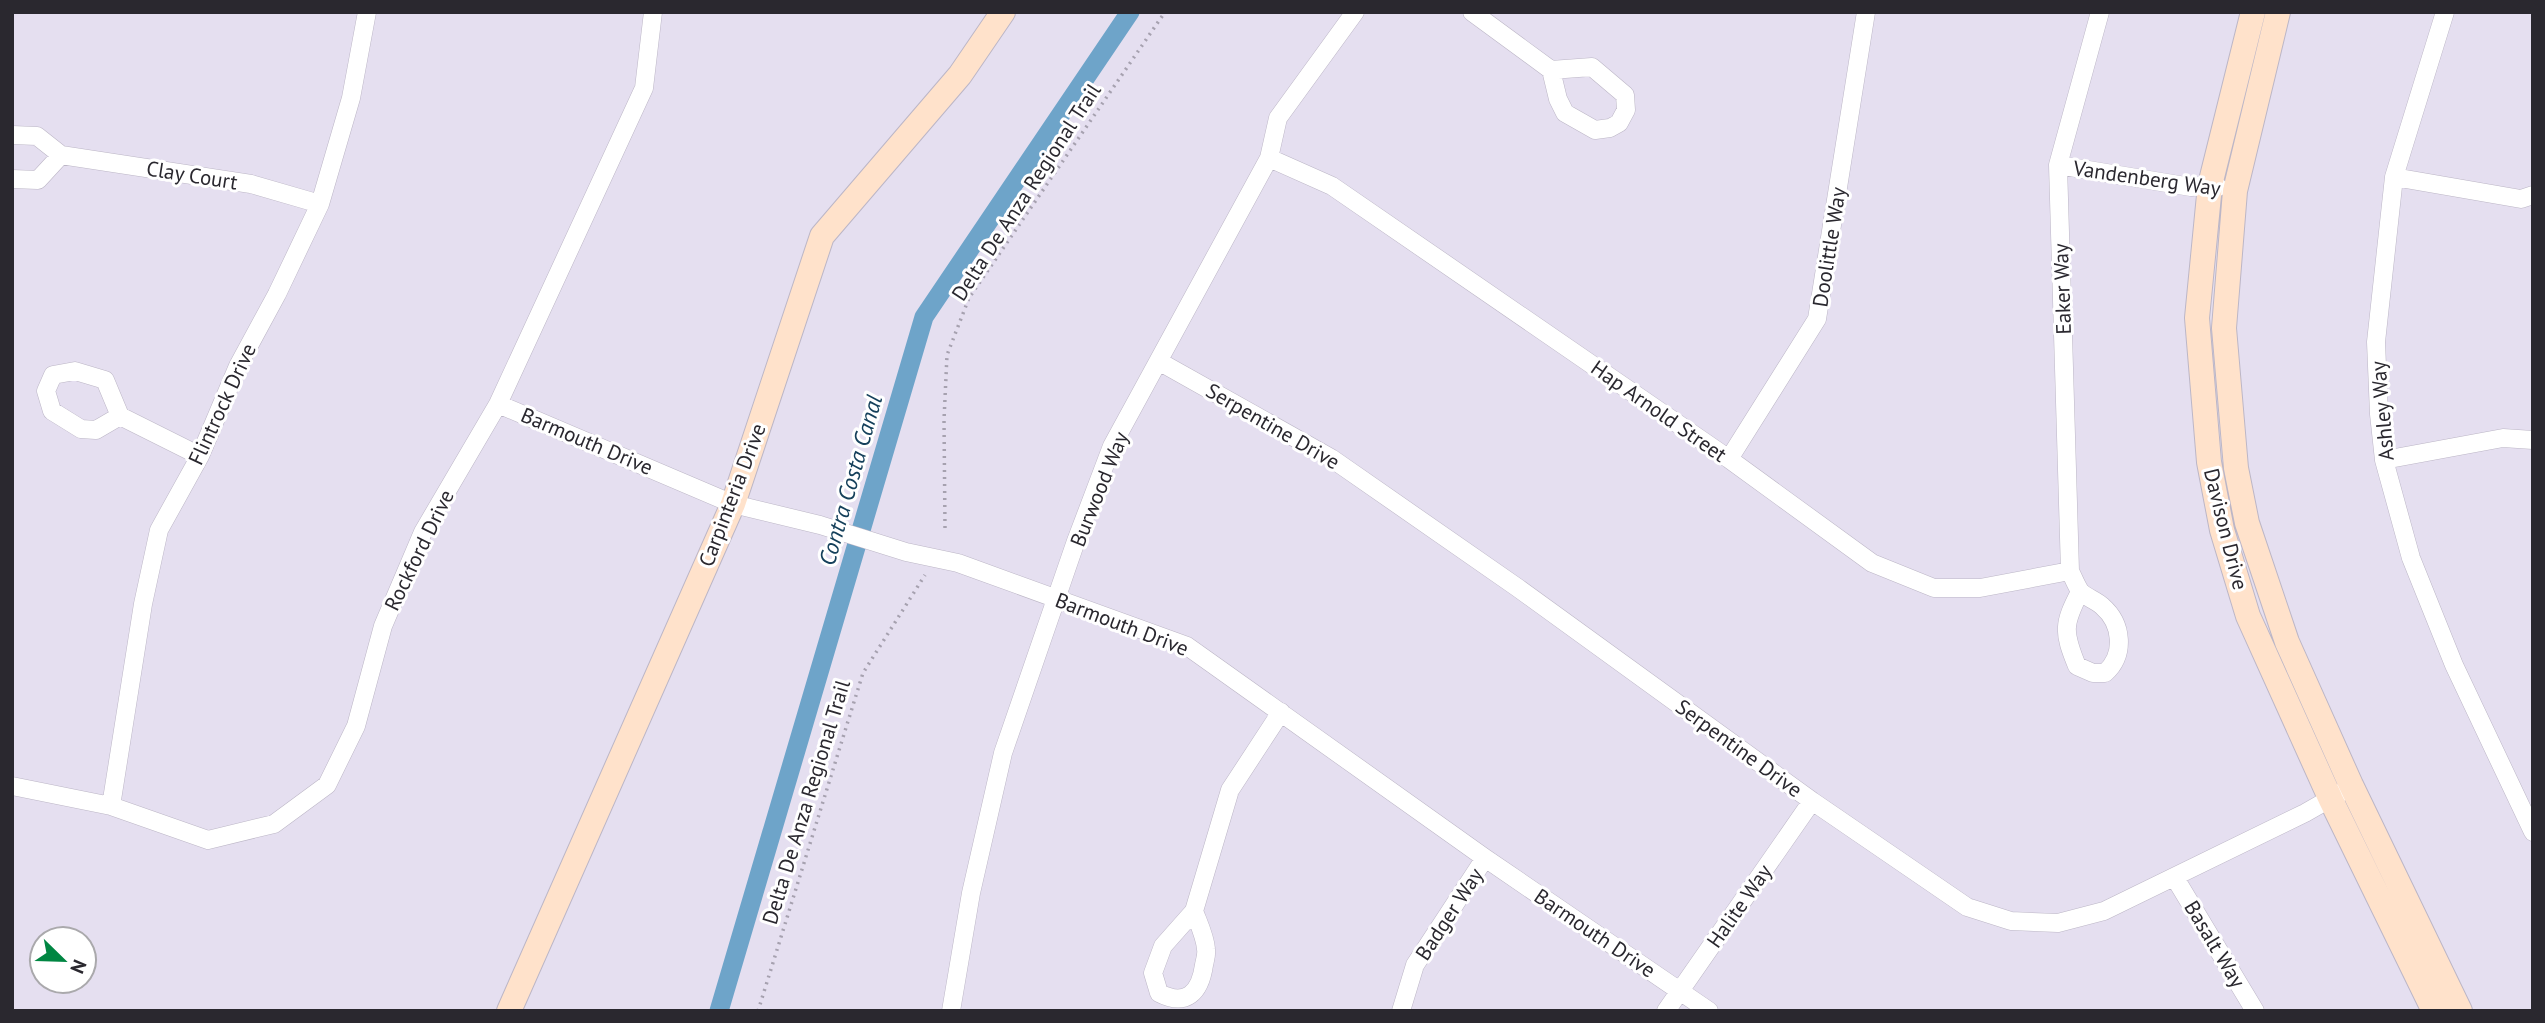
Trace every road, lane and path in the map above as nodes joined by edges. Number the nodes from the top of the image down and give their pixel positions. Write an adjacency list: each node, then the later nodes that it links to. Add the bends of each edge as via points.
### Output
1 (367, 12): 22 (street, Flintrock Drive, via 351,98)
2 (653, 12): 24 (street, Rockford Drive, via 644,88)
3 (1003, 12): 30 (main road, Carpinteria Drive, via 960,75 822,236)
4 (1165, 12): 31 (path, Delta De Anza Regional Trail, via 970,298 947,355)
5 (1355, 12): 15 (street, Burwood Way, via 1278,118)
6 (1472, 12): 12 (street)
7 (1866, 12): 28 (street, Doolittle Way, via 1817,319)
8 (2100, 12): 16 (street, Eaker Way)
9 (2253, 12): 19 (main road, Davison Drive)
10 (2278, 12): 20 (main road, Davison Drive)
11 (2445, 12): 17 (street, Ashley Way)
12 (1550, 70): 12 (street, via 1565,113 1595,130 1619,123 1626,110 1625,95 1592,67)
13 (12, 135): 14 (street, Clay Court, via 37,135)
14 (61, 155): 18 (street, via 38,180); 22 (street, Clay Court, via 251,184)
15 (1269, 158): 23 (street, Burwood Way); 28 (street, Hap Arnold Street, via 1332,186)
16 (2058, 165): 19 (street, Vandenberg Way, via 2190,187); 32 (street, Eaker Way)
17 (2394, 177): 21 (street, via 2521,199); 29 (street, Ashley Way, via 2376,342)
18 (12, 179)
19 (2210, 185): 20 (street, Vandenberg Way); 39 (main road, Davison Drive, via 2197,318 2209,463 2222,530 2248,616)
20 (2235, 191): 37 (main road, Davison Drive, via 2224,328 2236,467 2245,512 2287,642)
21 (2533, 195)
22 (320, 204): 27 (street, Flintrock Drive, via 237,366)
23 (1160, 362): 35 (street, Burwood Way, via 1112,446); 40 (street, Serpentine Drive, via 1331,458)
24 (498, 404): 30 (street, Barmouth Drive); 41 (street, Rockford Drive, via 423,532 383,626 356,726 327,785 274,824 208,840)
25 (120, 416): 27 (street)
26 (2533, 440): 29 (street, via 2503,438)
27 (200, 456): 41 (street, Flintrock Drive, via 159,530)
28 (1728, 459): 32 (street, Hap Arnold Street, via 1872,563 1934,588 1980,588)
29 (2384, 460): 42 (street, Ashley Way, via 2411,558 2454,665)
30 (733, 504): 35 (street, Barmouth Drive, via 958,563); 47 (main road, Carpinteria Drive)
31 (945, 528)
32 (2070, 570): 34 (street)
33 (925, 575): 48 (path, Delta De Anza Regional Trail, via 863,673)
34 (2080, 592)
35 (1057, 598): 36 (street, Barmouth Drive, via 1187,646); 49 (street, Burwood Way, via 1003,753 971,893)
36 (1281, 712): 43 (street, Barmouth Drive); 45 (street, via 1230,790)
37 (2351, 785): 39 (street, Serpentine Drive); 55 (main road, Davison Drive)
38 (12, 786): 41 (street, Rockford Drive)
39 (2330, 800): 44 (street, Serpentine Drive); 54 (main road, Davison Drive)
40 (1812, 802): 44 (street, Serpentine Drive, via 1967,907 2011,921 2058,923 2104,911); 46 (street, Halite Way)
41 (111, 806)
42 (2533, 832)
43 (1485, 858): 46 (street, Barmouth Drive); 50 (street, Badger Way, via 1415,965)
44 (2175, 878): 53 (street, Basalt Way)
45 (1194, 911): 45 (street, via 1163,946 1153,973 1158,993 1170,998 1181,999 1197,990 1202,980 1206,949)
46 (1679, 990): 51 (street, Halite Way); 52 (street, Barmouth Drive)
47 (509, 1011)
48 (758, 1011)
49 (951, 1011)
50 (1401, 1011)
51 (1666, 1011)
52 (1709, 1011)
53 (2255, 1011)
54 (2434, 1011)
55 (2460, 1011)

